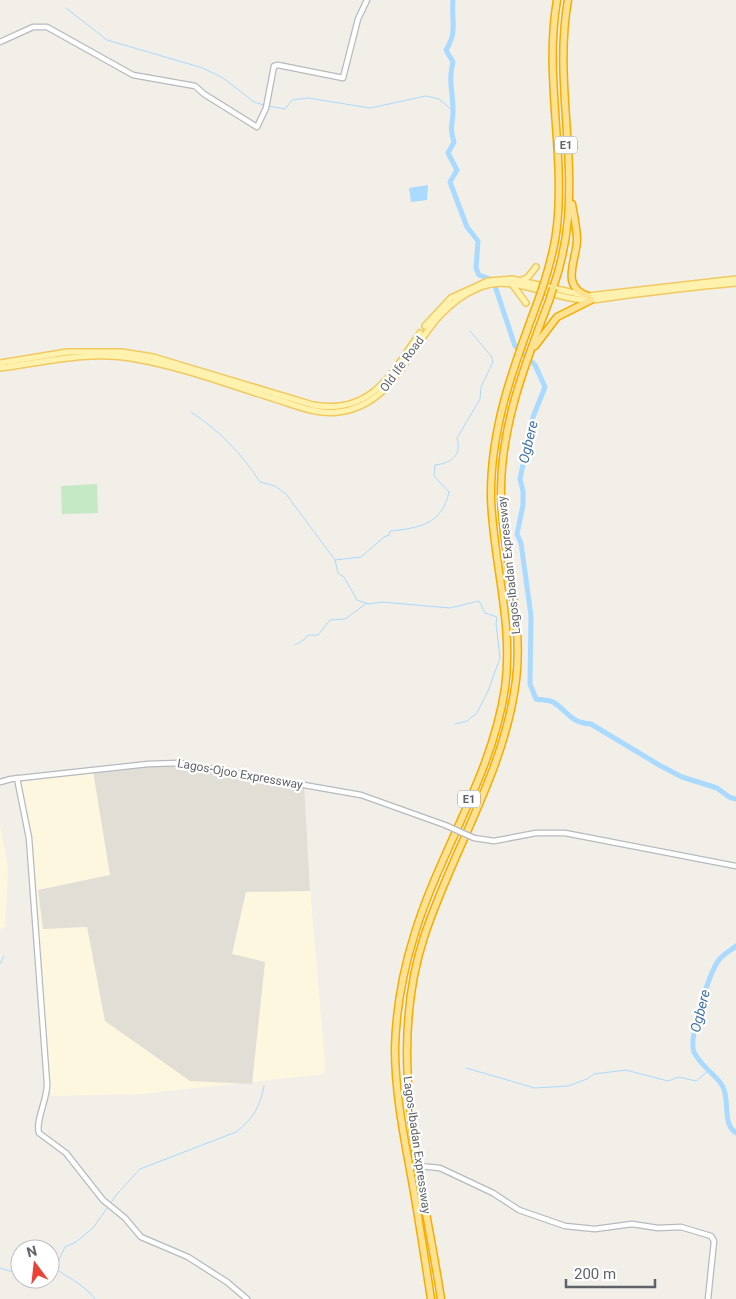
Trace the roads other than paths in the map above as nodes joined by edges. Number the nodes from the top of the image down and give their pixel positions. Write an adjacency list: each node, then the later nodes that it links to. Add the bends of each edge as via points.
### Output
1 (367, 0): 4 (street, via 358,19 343,78 276,65 272,68 260,124 254,127 199,88 133,75 47,27 33,27)
2 (557, 0): 22 (highway, Lagos-Ibadan Expressway / E1, bridge, via 552,71 558,162 554,249 502,401 493,451 492,514 508,638 502,703 481,770 415,932 398,1010 395,1045 398,1090)
3 (568, 0): 5 (highway, Lagos-Ibadan Expressway / E1, via 562,68)
4 (0, 42)
5 (569, 192): 11 (highway, via 577,239 571,281 579,292); 13 (highway, Lagos-Ibadan Expressway / E1, bridge, via 566,236 553,288)
6 (536, 267): 8 (main road)
7 (499, 281): 8 (main road, Old Ife Road); 10 (main road, Old Ife Road); 16 (main road, Old Ife Road, via 467,293 445,308 384,382 365,399 336,408)
8 (521, 281): 11 (main road, Old Ife Road)
9 (736, 281): 11 (main road, Old Ife Road)
10 (512, 283): 11 (main road, Old Ife Road, via 562,297); 12 (main road)
11 (589, 298): 13 (highway, via 557,317)
12 (526, 303)
13 (530, 353): 20 (highway, Lagos-Ibadan Expressway / E1, via 511,409 502,469 502,515 516,607 518,647 512,706 490,776 424,937 408,1011 407,1083)
14 (0, 363): 16 (main road, Old Ife Road, via 67,352 105,350 137,354)
15 (0, 368): 16 (main road, Old Ife Road, via 67,357 105,355)
16 (187, 370)
17 (17, 778): 18 (street, Lagos-Ojoo Expressway); 19 (street, Lagos-Ojoo Expressway, bridge, via 180,763 361,795 416,813 474,838 494,841 536,833 565,833); 21 (street, via 29,838 47,1083 38,1130 71,1159 109,1205 141,1236 188,1257)
18 (0, 782)
19 (736, 866)
20 (420, 1166): 23 (highway, Lagos-Ibadan Expressway / E1); 24 (street, via 440,1168 493,1193 519,1210 565,1226 595,1229 632,1224 681,1227 711,1236 714,1241)
21 (247, 1299)
22 (431, 1299)
23 (442, 1299)
24 (708, 1299)

